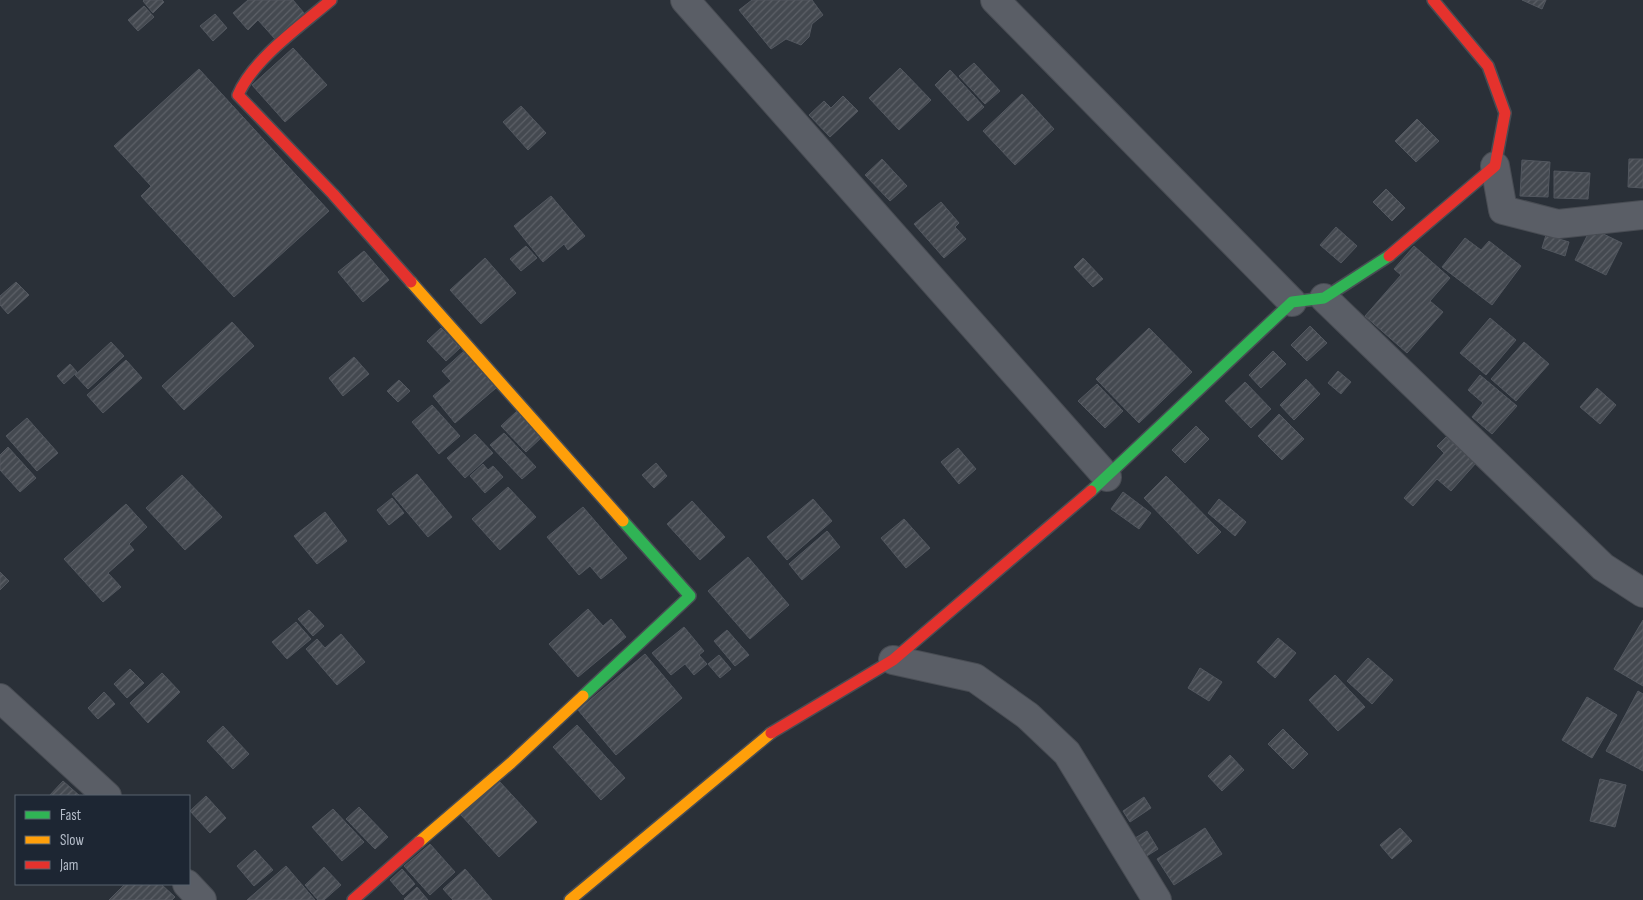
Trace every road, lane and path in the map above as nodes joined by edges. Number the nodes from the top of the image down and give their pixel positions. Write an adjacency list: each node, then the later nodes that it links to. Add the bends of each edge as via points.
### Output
1 (331, 0): 16 (street, via 254,70 239,88 238,95 333,194 690,596 510,763)
2 (685, 0): 9 (street)
3 (995, 0): 8 (street)
4 (1433, 0): 5 (street, via 1488,66 1505,113)
5 (1495, 166): 6 (street, via 1503,210 1558,224); 7 (street, via 1380,263)
6 (1643, 215)
7 (1324, 298): 8 (street); 10 (street, via 1603,567)
8 (1292, 302): 9 (street)
9 (1107, 477): 11 (street)
10 (1643, 593)
11 (893, 660): 17 (street, via 766,736); 18 (street, via 976,678 1028,716 1066,753)
12 (0, 698): 13 (street)
13 (106, 795)
14 (188, 885): 15 (street)
15 (202, 900)
16 (353, 900)
17 (570, 900)
18 (1157, 900)

